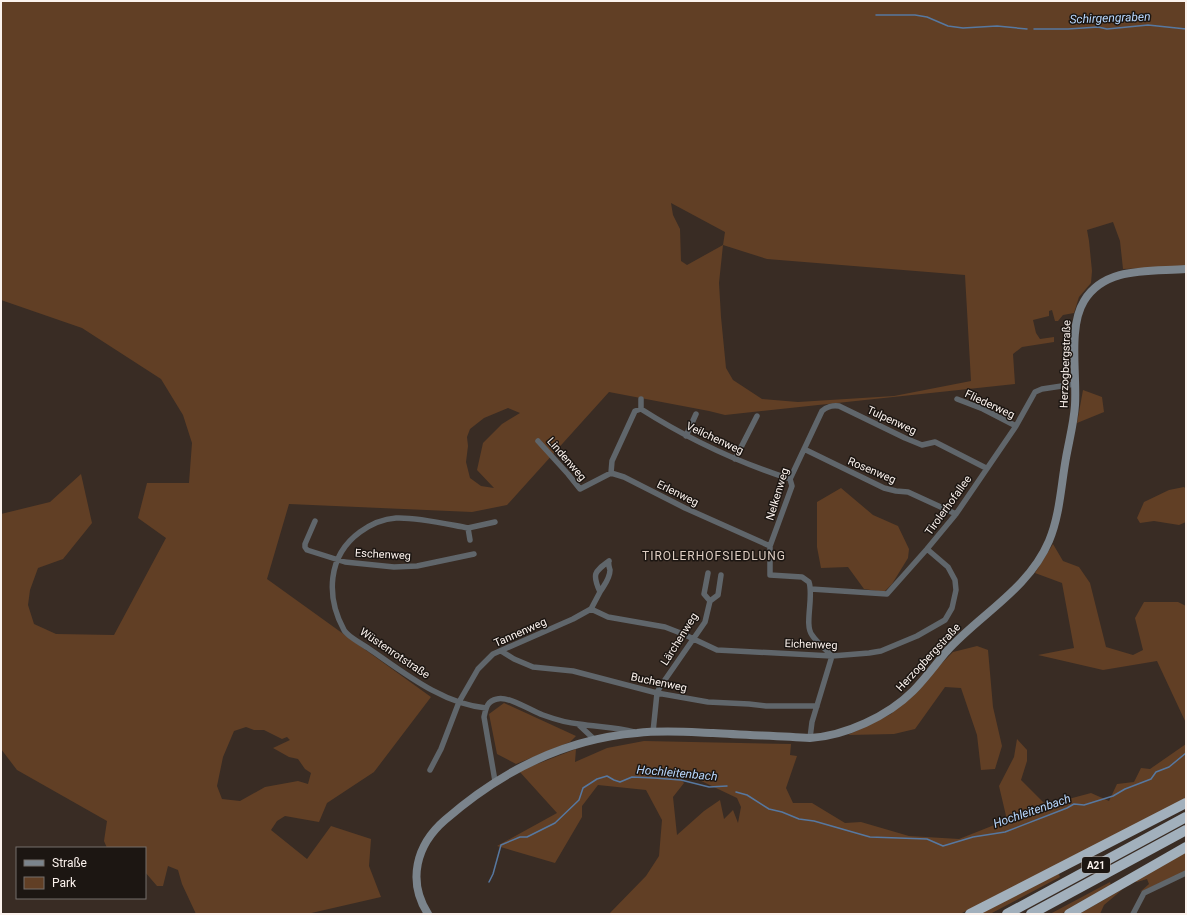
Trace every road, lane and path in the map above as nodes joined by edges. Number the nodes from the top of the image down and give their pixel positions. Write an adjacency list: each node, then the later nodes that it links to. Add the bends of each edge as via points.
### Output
1 (1186, 269): 2 (main road, Herzogbergstraße, via 1119,275 1102,282 1089,293 1080,308 1076,322)
2 (1075, 384): 9 (street, Tirolerhofallee, via 1035,392); 42 (main road, Herzogbergstraße, via 1075,406 1056,520 1049,541 1033,570 959,638 900,702 888,711 849,730)
3 (641, 399): 6 (street)
4 (956, 399): 9 (street, Fliederweg)
5 (832, 406): 12 (street, Nelkenweg, via 822,411); 14 (street, Tulpenweg, via 839,406 922,445 935,442)
6 (641, 409): 10 (street, Veilchenweg); 15 (street, via 635,411 612,461)
7 (696, 414): 10 (street)
8 (757, 416): 13 (street)
9 (1016, 426): 14 (street, Tirolerhofallee)
10 (686, 436): 13 (street, Veilchenweg)
11 (538, 441): 15 (street, Lindenweg, via 580,490)
12 (804, 449): 16 (street, Nelkenweg); 17 (street, Rosenweg, via 884,488 908,492)
13 (735, 459): 16 (street, Veilchenweg)
14 (986, 468): 17 (street, Tirolerhofallee)
15 (611, 473): 22 (street, Erlenweg)
16 (790, 479): 22 (street, Nelkenweg, via 792,486)
17 (956, 514): 23 (street, Tirolerhofallee)
18 (315, 521): 25 (street, Eschenweg, via 305,547 307,550)
19 (495, 522): 20 (street, Wüstenrotstraße)
20 (468, 528): 21 (street); 25 (street, Wüstenrotstraße, via 396,518 380,521 354,536)
21 (470, 540)
22 (770, 546): 28 (street, Nelkenweg, via 770,575 802,577 809,582)
23 (927, 549): 28 (street, Tirolerhofallee, via 887,594); 34 (street, Eichenweg, via 948,567 955,580 956,590 952,608 945,620 917,636 880,651)
24 (474, 554): 25 (street, Eschenweg, via 417,566 394,567)
25 (337, 560): 36 (street, Wüstenrotstraße, via 332,580 333,603 345,632 428,688)
26 (708, 573): 30 (street, Lärchenweg, via 704,594)
27 (721, 575): 30 (street, Lärchenweg, via 718,595)
28 (811, 589): 34 (street, via 809,628 811,634)
29 (600, 592): 29 (street, via 607,583 609,560 597,569 595,580); 31 (street)
30 (710, 601): 32 (street, Lärchenweg, via 705,622)
31 (592, 608): 32 (street, Eichenweg, via 608,616 665,627); 33 (street, Tannenweg, via 574,619)
32 (692, 639): 34 (street, Eichenweg, via 717,650); 35 (street, Lärchenweg)
33 (501, 651): 35 (street, Buchenweg, via 533,667 573,671); 36 (street, Tannenweg, via 478,669)
34 (832, 656): 37 (street)
35 (657, 693): 37 (street, Buchenweg, via 708,702); 40 (street, Lärchenweg)
36 (459, 702): 38 (street, Wüstenrotstraße); 44 (street, Tannenweg)
37 (817, 706): 42 (street)
38 (486, 708): 39 (street, via 492,701 502,698 543,715); 45 (street, via 484,717)
39 (579, 724): 41 (street); 43 (street)
40 (653, 732): 41 (main road, Herzogbergstraße); 42 (main road, Herzogbergstraße)
41 (636, 733): 43 (main road, Herzogbergstraße)
42 (810, 738)
43 (595, 740): 45 (main road, Herzogbergstraße, via 532,761)
44 (430, 770)
45 (495, 781): 51 (main road, Herzogbergstraße, via 470,798 437,827 423,848 418,860 416,885)
46 (1186, 803): 52 (highway)
47 (1186, 817): 53 (highway, A21)
48 (1186, 830): 54 (highway, A21)
49 (1186, 846): 55 (highway)
50 (1186, 873): 56 (street, via 1144,893)
51 (428, 914)
52 (970, 914)
53 (1007, 914)
54 (1031, 914)
55 (1069, 914)
56 (1133, 914)

